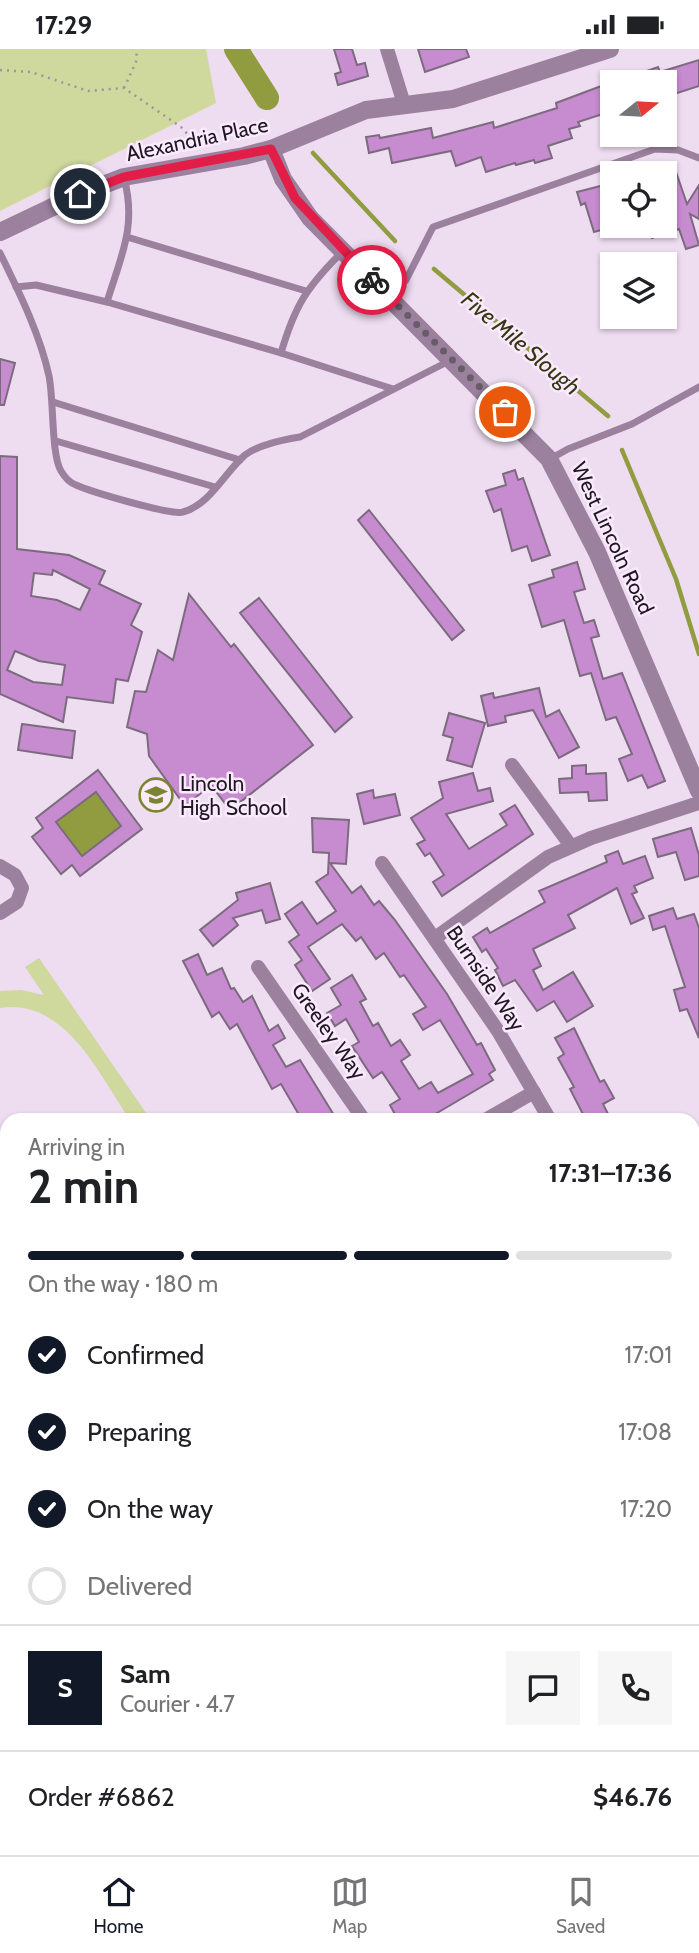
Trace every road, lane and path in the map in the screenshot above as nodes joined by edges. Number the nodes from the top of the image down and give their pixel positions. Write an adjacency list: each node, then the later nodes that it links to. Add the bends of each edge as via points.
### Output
1 (137, 49): 6 (path)
2 (387, 49): 7 (street)
3 (610, 49): 4 (street, Alexandria Place)
4 (585, 53): 7 (street, Alexandria Place, via 453,99)
5 (0, 70): 6 (path, via 31,72 88,90)
6 (124, 88): 8 (path, via 181,127)
7 (404, 104): 9 (street, Alexandria Place, via 366,110)
8 (199, 147)
9 (271, 149): 11 (street, Alexandria Place); 14 (street, West Lincoln Road, via 295,198)
10 (699, 158): 18 (lane, via 655,149 433,227 406,280)
11 (124, 177): 12 (street, Alexandria Place); 13 (lane, via 131,204)
12 (0, 232)
13 (127, 237): 17 (lane); 19 (lane)
14 (343, 251): 17 (lane); 18 (street, West Lincoln Road)
15 (0, 253): 16 (lane)
16 (16, 286): 19 (lane, via 36,285); 24 (lane, via 40,343)
17 (306, 291): 20 (lane, via 292,316)
18 (389, 297): 21 (street, West Lincoln Road)
19 (107, 302): 20 (lane)
20 (281, 353): 23 (lane)
21 (452, 359): 23 (lane); 26 (street, West Lincoln Road)
22 (699, 387): 26 (lane, via 632,424)
23 (393, 389): 27 (lane, via 300,437 277,442)
24 (53, 402): 25 (lane); 27 (lane)
25 (56, 441): 28 (lane); 28 (lane, via 61,472 73,485 183,513)
26 (549, 459): 30 (street, West Lincoln Road, via 586,528)
27 (240, 460): 28 (lane)
28 (215, 487)
29 (512, 765): 33 (street)
30 (696, 770): 31 (street, West Lincoln Road)
31 (699, 792)
32 (699, 803): 33 (street)
33 (571, 846): 37 (street, via 548,857)
34 (382, 863): 37 (street, Burnside Way)
35 (0, 866): 36 (street, via 15,874 22,888 17,902)
36 (0, 912)
37 (435, 938): 39 (street, Burnside Way)
38 (258, 967): 40 (street, Greeley Way)
39 (534, 1092): 41 (street); 42 (street, Burnside Way)
40 (359, 1113)
41 (497, 1113)
42 (546, 1113)

